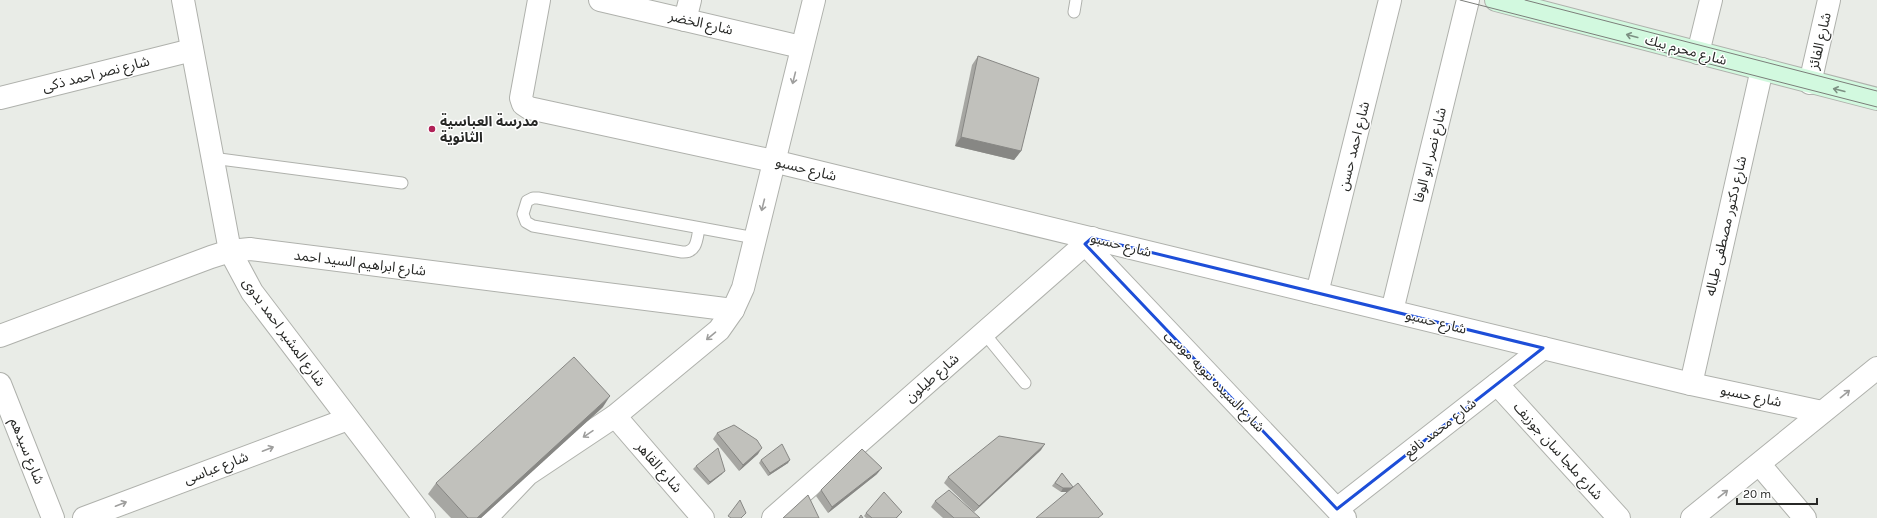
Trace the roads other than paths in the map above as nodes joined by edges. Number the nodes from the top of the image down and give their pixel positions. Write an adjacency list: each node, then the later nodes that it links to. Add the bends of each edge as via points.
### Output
1 (183, 0): 14 (street, شارع المشير احمد بدوى)
2 (539, 0): 21 (street, شارع حسبو, via 521,98 525,106)
3 (600, 0): 11 (street, شارع الخضر)
4 (814, 0): 13 (street)
5 (1076, 0): 12 (lane)
6 (1390, 0): 27 (street, شارع احمد حسن)
7 (1468, 0): 29 (street, شارع نصر ابو الوفا)
8 (1496, 0): 15 (main road, شارع محرم بيك, one-way to 8)
9 (1711, 0): 15 (street)
10 (1829, 0): 17 (street, شارع الفائز)
11 (688, 10): 13 (street, شارع الخضر)
12 (1074, 12)
13 (801, 47): 21 (street, one-way to 21)
14 (192, 50): 18 (street, شارع نصر احمد ذكى); 20 (street, شارع المشير احمد بدوى)
15 (1698, 53): 16 (main road, شارع محرم بيك)
16 (1762, 69): 17 (main road, شارع محرم بيك); 37 (street, شارع دكتور مصطفى طباله)
17 (1810, 83): 19 (main road, شارع محرم بيك, one-way to 17)
18 (0, 98)
19 (1877, 99)
20 (212, 158): 22 (lane); 26 (street, شارع المشير احمد بدوى)
21 (773, 161): 24 (street, one-way to 24); 25 (street, شارع حسبو)
22 (402, 183)
23 (699, 228): 23 (lane, via 538,198 527,201 523,214 526,222 533,226 682,252 691,251 694,247); 24 (lane)
24 (755, 238): 28 (street, via 743,288)
25 (1088, 241): 27 (street, شارع حسبو); 30 (street, شارع طيلون); 42 (street, شارع السيده نبويه موسى)
26 (230, 251): 28 (street, شارع ابراهيم السيد احمد, via 250,249); 31 (street, شارع ابراهيم السيد احمد); 40 (street, شارع المشير احمد بدوى, via 252,292)
27 (1317, 293): 29 (street, شارع حسبو)
28 (733, 310): 39 (street, one-way to 39, via 719,330)
29 (1392, 311): 32 (street, شارع حسبو)
30 (984, 333): 34 (lane); 48 (street, شارع طيلون)
31 (0, 336)
32 (1543, 348): 36 (street, شارع محمد نافع); 37 (street, شارع حسبو)
33 (1874, 374): 38 (street, one-way to 33)
34 (1025, 383)
35 (0, 384): 43 (street, شارع سيدهم)
36 (1497, 384): 42 (street, شارع محمد نافع); 49 (street, شارع ملجا سان جوزيف)
37 (1691, 384): 38 (street, شارع حسبو)
38 (1822, 412): 41 (street)
39 (615, 416): 46 (street, one-way to 46, via 528,474); 47 (street, شارع القاهر)
40 (348, 419): 44 (street, شارع عباسى, one-way to 40); 45 (street, شارع المشير احمد بدوى)
41 (1760, 465): 50 (street, one-way to 41); 51 (street)
42 (1341, 514)
43 (53, 518)
44 (84, 518)
45 (424, 518)
46 (486, 518)
47 (703, 518)
48 (773, 518)
49 (1619, 518)
50 (1692, 518)
51 (1805, 518)

